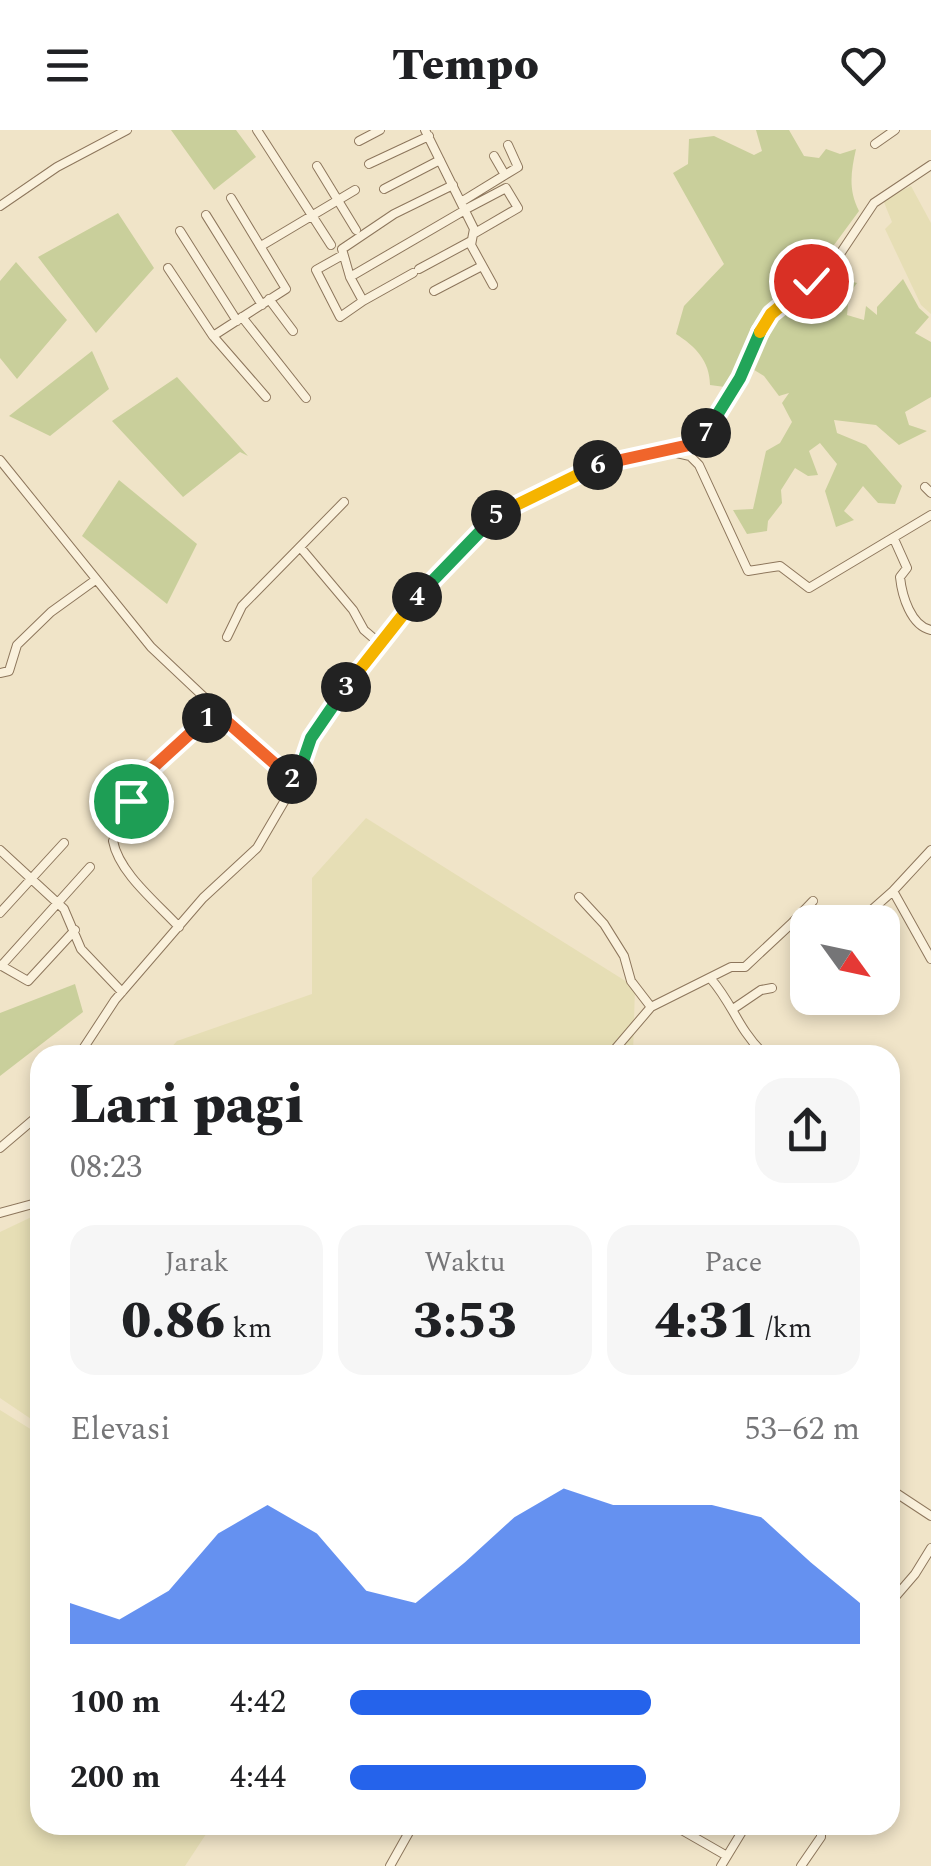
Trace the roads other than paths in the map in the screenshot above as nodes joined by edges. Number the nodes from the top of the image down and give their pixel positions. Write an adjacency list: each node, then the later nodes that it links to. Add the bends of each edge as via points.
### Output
1 (126, 130): 20 (street)
2 (257, 130): 23 (street)
3 (380, 130): 6 (street)
4 (894, 130): 7 (street)
5 (427, 133): 10 (street); 11 (street)
6 (358, 141)
7 (876, 144)
8 (508, 145): 14 (street, via 518,167)
9 (494, 156): 14 (street)
10 (440, 160): 15 (street); 16 (street)
11 (369, 164)
12 (931, 165): 42 (street, via 874,203 836,260 771,314 702,439)
13 (317, 166): 19 (street)
14 (504, 175): 21 (street)
15 (453, 186): 21 (street); 29 (street, via 394,214)
16 (384, 189)
17 (355, 190): 19 (street)
18 (230, 198): 27 (street)
19 (337, 199): 23 (street); 24 (street)
20 (0, 206)
21 (465, 207): 26 (street); 26 (street, via 506,188 518,208); 32 (street)
22 (206, 215): 36 (street)
23 (312, 215): 27 (street); 28 (street)
24 (356, 230)
25 (180, 231): 37 (street)
26 (473, 237): 30 (street); 35 (street)
27 (260, 246): 36 (street, via 286,289)
28 (331, 246)
29 (341, 256): 32 (street); 35 (street, via 316,270 340,317)
30 (482, 266): 33 (street); 34 (street)
31 (168, 268): 39 (street)
32 (350, 277): 35 (street)
33 (493, 285)
34 (434, 291)
35 (363, 301)
36 (266, 302): 37 (street); 38 (street)
37 (240, 319): 39 (street); 41 (street)
38 (293, 331)
39 (213, 336): 40 (street)
40 (266, 398)
41 (306, 398)
42 (664, 450): 46 (street, via 700,464 752,572 780,566 809,588); 51 (street, via 606,462 498,514)
43 (0, 460): 48 (street)
44 (344, 502): 47 (street)
45 (931, 515): 46 (street)
46 (894, 539): 49 (street, via 907,568 900,578 902,597 920,626)
47 (300, 547): 50 (street, via 242,606); 51 (street)
48 (94, 580): 52 (street, via 40,623 13,652 9,671); 53 (street)
49 (931, 630)
50 (226, 636)
51 (378, 642): 54 (street, via 320,722)
52 (0, 673)
53 (215, 711): 54 (street); 68 (street, via 148,772 112,841 138,883)
54 (296, 782): 68 (street, via 257,848)
55 (64, 843): 59 (street)
56 (0, 850): 59 (street)
57 (931, 850): 60 (street)
58 (90, 867): 63 (street)
59 (32, 879): 63 (street); 66 (street)
60 (893, 891): 65 (street); 70 (street)
61 (579, 897): 75 (street, via 604,924)
62 (812, 900): 64 (street)
63 (58, 904): 69 (street); 71 (street)
64 (808, 905)
65 (877, 905)
66 (0, 913)
67 (790, 925): 72 (street, via 751,963)
68 (178, 926): 74 (street)
69 (75, 930): 71 (street, via 28,981); 74 (street, via 81,948)
70 (931, 959)
71 (1, 966)
72 (711, 979): 75 (street); 76 (street)
73 (772, 988): 76 (street)
74 (122, 992): 77 (street)
75 (651, 1007): 78 (street)
76 (733, 1009): 79 (street)
77 (86, 1045)
78 (619, 1045)
79 (755, 1045)
80 (30, 1122): 81 (street)
81 (0, 1148)
82 (30, 1205): 83 (street)
83 (0, 1213)
84 (900, 1496): 85 (street)
85 (931, 1516)
86 (931, 1548): 87 (street)
87 (900, 1591)
88 (407, 1835): 93 (street)
89 (690, 1835): 92 (street)
90 (740, 1835): 92 (street)
91 (822, 1835): 95 (street)
92 (727, 1856): 94 (street)
93 (390, 1866)
94 (721, 1866)
95 (801, 1866)

